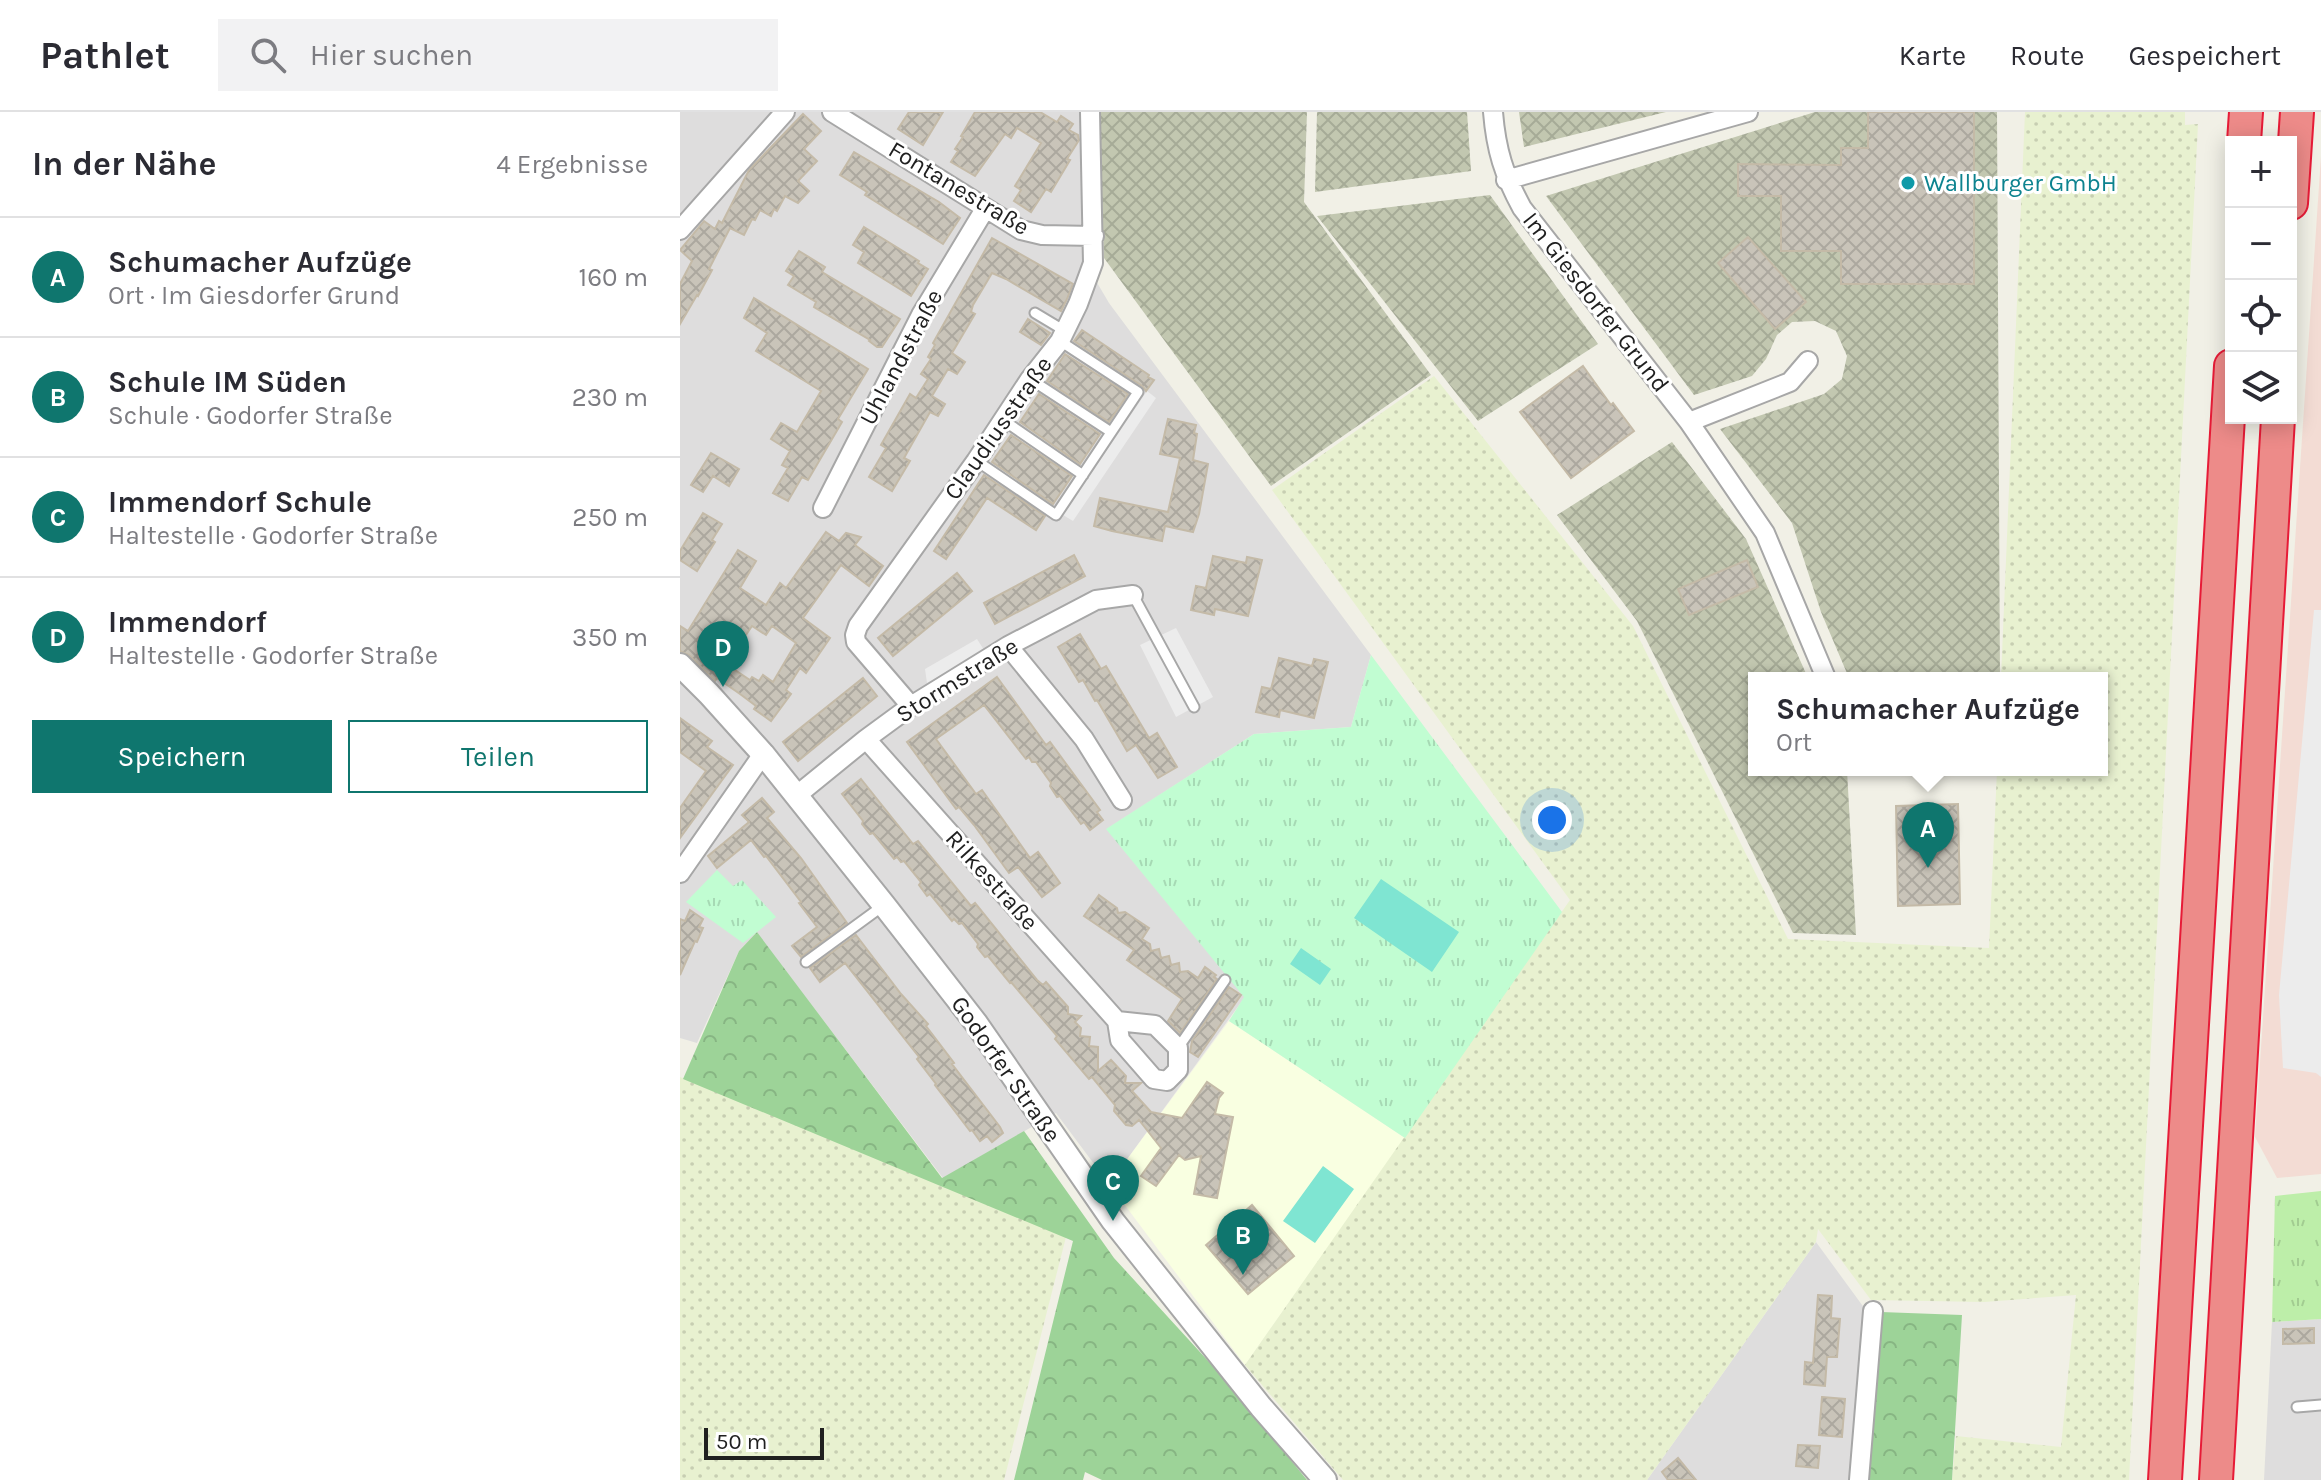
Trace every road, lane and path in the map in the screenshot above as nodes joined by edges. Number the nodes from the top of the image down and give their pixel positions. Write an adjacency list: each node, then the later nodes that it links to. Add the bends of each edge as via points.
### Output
1 (785, 112): 12 (street)
2 (832, 112): 11 (street, Fontanestraße)
3 (1090, 112): 13 (street, Claudiusstraße)
4 (1493, 112): 10 (street, Im Giesdorfer Grund)
5 (1748, 112): 10 (street)
6 (2246, 112): 8 (highway)
7 (2297, 112): 9 (highway)
8 (2244, 136)
9 (2295, 136)
10 (1506, 180): 19 (street, Im Giesdorfer Grund, via 1522,208)
11 (985, 209): 13 (street, Fontanestraße, via 1021,230); 25 (street, Uhlandstraße, via 921,315)
12 (680, 230)
13 (1094, 236): 15 (street, Claudiusstraße, via 1089,278)
14 (1035, 313): 15 (lane)
15 (1063, 336): 17 (street, Claudiusstraße); 22 (lane, via 1138,392)
16 (1808, 361): 19 (street, via 1790,382)
17 (1030, 379): 18 (street, Claudiusstraße); 22 (lane)
18 (1003, 420): 23 (street, Claudiusstraße); 24 (lane)
19 (1689, 422): 29 (street, Im Giesdorfer Grund, via 1765,533)
20 (2228, 424): 47 (highway)
21 (2278, 424): 48 (highway)
22 (1111, 432): 24 (lane)
23 (976, 461): 24 (lane, via 1056,515); 30 (street, Claudiusstraße, via 855,635)
24 (1083, 475)
25 (823, 508)
26 (1133, 595): 27 (street, Stormstraße, via 1096,600); 31 (lane)
27 (1008, 646): 30 (street, Stormstraße); 35 (street, via 1084,739)
28 (680, 665): 33 (street, Godorfer Straße)
29 (1823, 672)
30 (911, 706): 32 (street, Stormstraße)
31 (1194, 707)
32 (866, 739): 34 (street, Stormstraße); 40 (street, Rilkestraße)
33 (763, 754): 34 (street, Godorfer Straße); 36 (street)
34 (796, 796): 37 (street, Godorfer Straße)
35 (1122, 800)
36 (680, 873)
37 (884, 905): 38 (lane); 45 (street, Godorfer Straße, via 976,1023 1113,1221)
38 (806, 962)
39 (1225, 980): 41 (lane)
40 (1117, 1021): 41 (street, via 1155,1025); 41 (street, Rilkestraße, via 1120,1040 1154,1079 1167,1081 1178,1070)
41 (1178, 1048)
42 (1873, 1311): 46 (street)
43 (2321, 1405): 44 (lane)
44 (2297, 1407)
45 (1325, 1480)
46 (1859, 1480)
47 (2165, 1480)
48 (2216, 1480)

